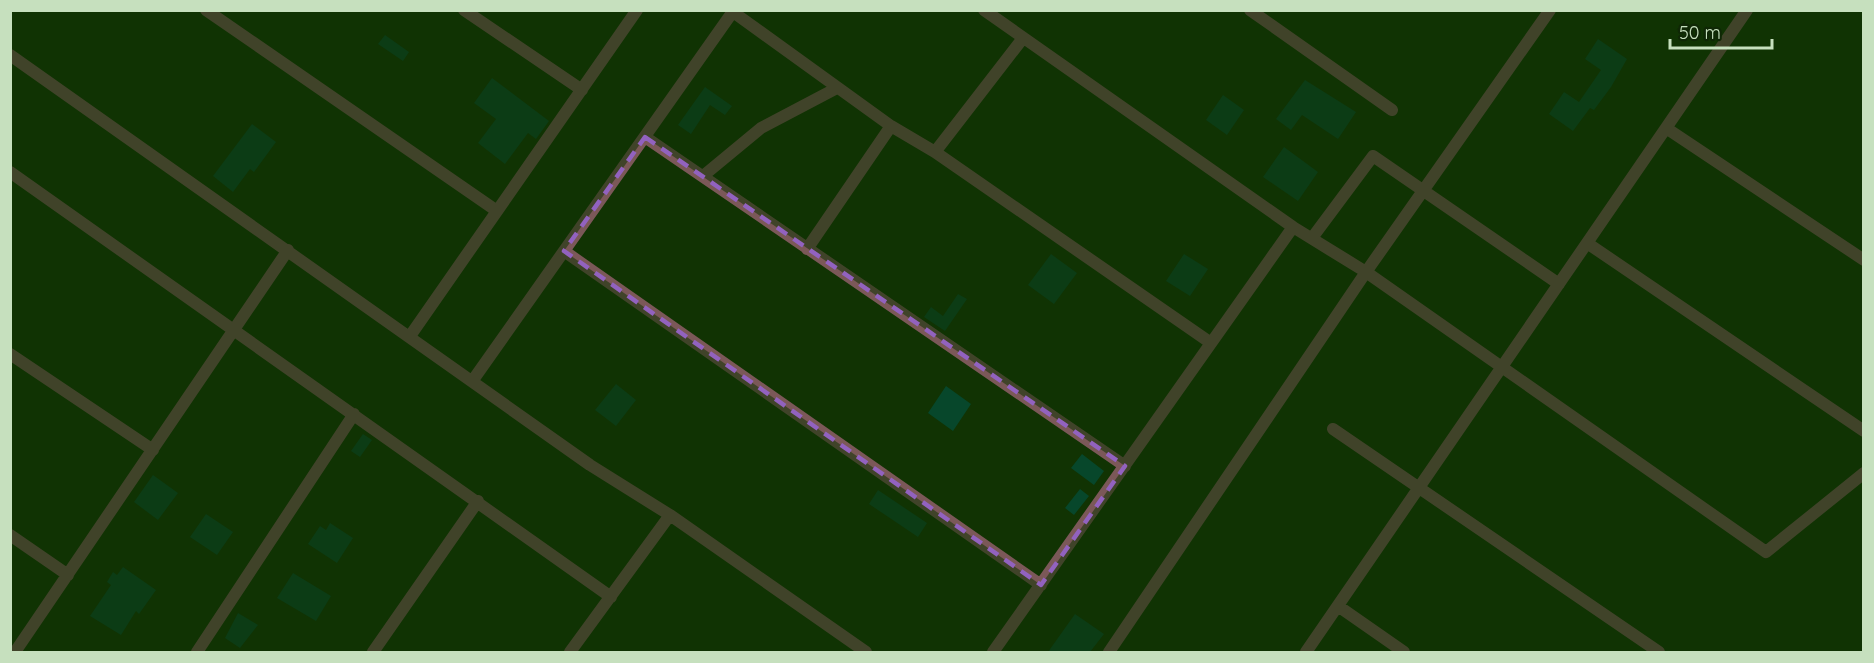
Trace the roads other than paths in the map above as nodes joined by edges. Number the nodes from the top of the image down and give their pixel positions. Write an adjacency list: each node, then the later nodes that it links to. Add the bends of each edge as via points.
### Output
1 (206, 10): 21 (street)
2 (464, 10): 12 (street)
3 (637, 10): 12 (street)
4 (984, 10): 9 (street)
5 (1250, 10): 13 (street)
6 (1550, 10): 20 (street)
7 (1747, 10): 15 (street)
8 (734, 11): 11 (street); 16 (street)
9 (1023, 38): 17 (street); 22 (street)
10 (10, 55): 26 (street)
11 (837, 88): 14 (street); 19 (street, via 761,129)
12 (582, 90): 21 (street)
13 (1392, 110)
14 (891, 126): 17 (street); 25 (street)
15 (1666, 128): 24 (street); 28 (street)
16 (645, 137): 19 (street); 27 (street)
17 (935, 152): 33 (street)
18 (10, 172): 31 (street)
19 (703, 176): 25 (street)
20 (1424, 190): 23 (street, via 1373,156); 29 (street); 30 (street)
21 (497, 211): 32 (street)
22 (1293, 227): 23 (street); 33 (street)
23 (1312, 238): 29 (street)
24 (1587, 243): 30 (street); 39 (street)
25 (807, 249): 41 (street)
26 (288, 250): 31 (street); 32 (street)
27 (564, 251): 36 (street); 48 (street)
28 (1863, 260)
29 (1366, 272): 35 (street); 57 (street)
30 (1559, 284): 35 (street)
31 (235, 330): 37 (street); 40 (street)
32 (410, 336): 36 (street)
33 (1211, 343): 41 (street)
34 (10, 354): 40 (street)
35 (1502, 367): 42 (street, via 1766,552); 43 (street)
36 (473, 380): 45 (street, via 590,465)
37 (354, 414): 44 (street); 52 (street)
38 (1333, 429): 43 (street)
39 (1863, 431)
40 (153, 450): 47 (street)
41 (1125, 465): 48 (street)
42 (1863, 473)
43 (1419, 488): 50 (street); 60 (street)
44 (478, 501): 49 (street); 53 (street)
45 (670, 515): 49 (street); 55 (street)
46 (10, 535): 47 (street)
47 (68, 575): 51 (street)
48 (1041, 585): 56 (street)
49 (611, 597): 54 (street)
50 (1338, 606): 58 (street); 59 (street)
51 (15, 652)
52 (197, 652)
53 (373, 652)
54 (570, 652)
55 (866, 652)
56 (993, 652)
57 (1109, 652)
58 (1306, 652)
59 (1404, 652)
60 (1659, 652)

